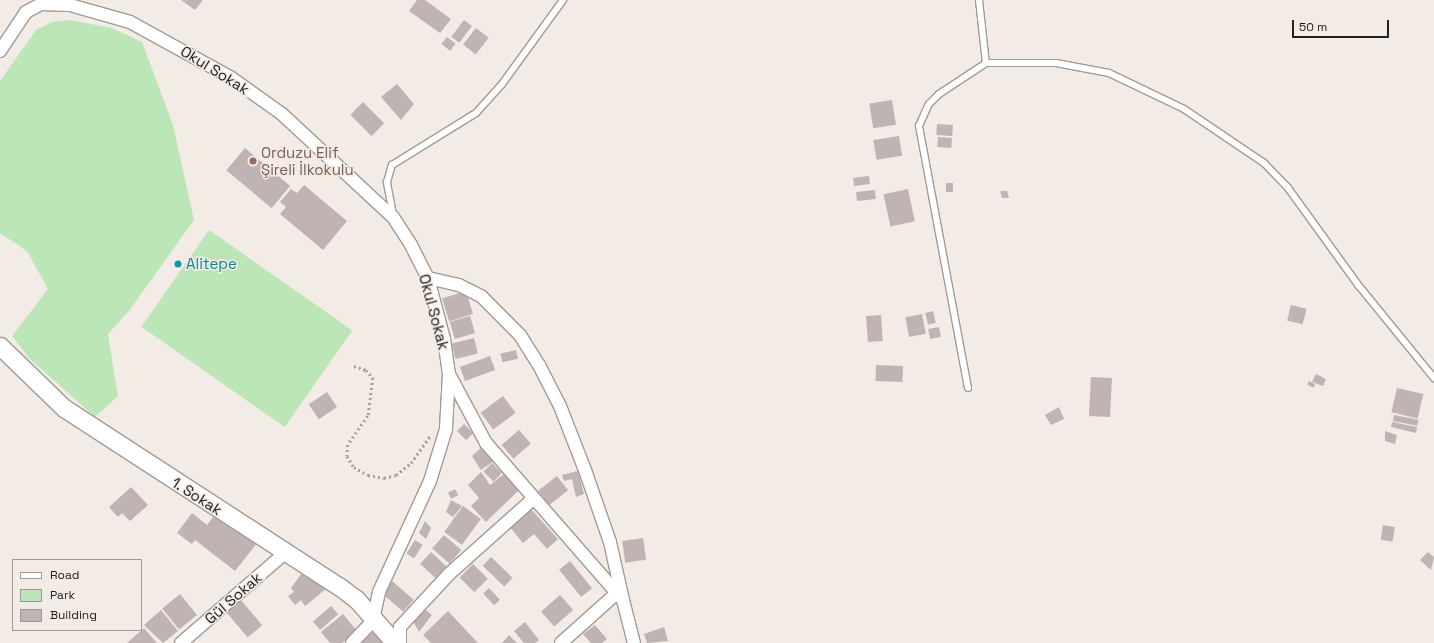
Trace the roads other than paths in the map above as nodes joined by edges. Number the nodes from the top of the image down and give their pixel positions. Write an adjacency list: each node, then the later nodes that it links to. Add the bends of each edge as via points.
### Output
1 (563, 0): 6 (lane, via 502,84 476,113 392,165 387,182)
2 (979, 0): 5 (lane)
3 (55, 1): 4 (street, Okul Sokak, via 26,12); 6 (street, Okul Sokak, via 130,22 230,77 282,114)
4 (0, 50)
5 (986, 63): 10 (lane, via 1056,63 1109,73 1184,109 1264,163); 11 (lane, via 939,94 929,104 919,126)
6 (394, 217): 7 (street, Okul Sokak)
7 (428, 278): 9 (street, Okul Sokak, via 444,339); 14 (street, via 459,285 481,296 520,335 539,365 560,406 585,470 610,542)
8 (0, 346): 13 (street, 1. Sokak, via 64,408)
9 (449, 373): 12 (street, via 486,442); 15 (street, Okul Sokak, via 446,429 430,481 379,592)
10 (1434, 378)
11 (968, 388)
12 (533, 499): 14 (street); 19 (street, via 449,574 400,627)
13 (285, 553): 15 (street, 1. Sokak, via 351,596); 16 (street, Gül Sokak)
14 (620, 597): 20 (street); 21 (street)
15 (374, 621): 17 (street); 18 (street, 1. Sokak)
16 (181, 643)
17 (352, 643)
18 (395, 643)
19 (400, 643)
20 (561, 643)
21 (634, 643)

